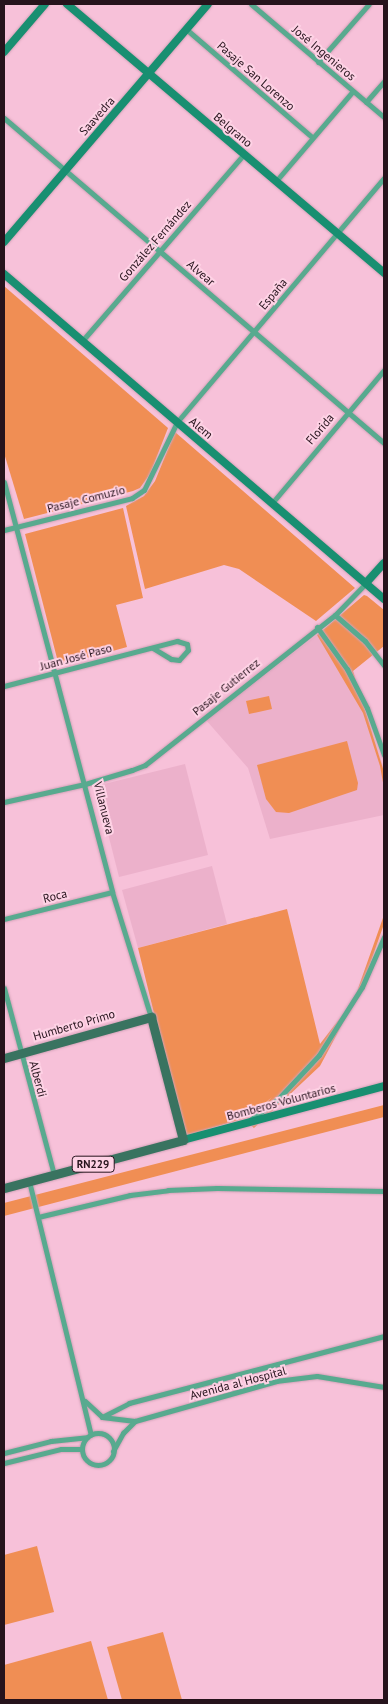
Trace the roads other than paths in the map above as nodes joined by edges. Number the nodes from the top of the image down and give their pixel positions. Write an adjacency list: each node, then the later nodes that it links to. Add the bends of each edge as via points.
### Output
1 (45, 4): 7 (main road)
2 (67, 4): 9 (main road, Belgrano)
3 (208, 4): 6 (main road, Saavedra)
4 (251, 4): 8 (street, José Ingenieros)
5 (369, 4): 8 (street)
6 (186, 29): 9 (main road, Saavedra); 15 (street, Pasaje San Lorenzo)
7 (4, 52)
8 (318, 62): 11 (street, José Ingenieros)
9 (149, 73): 16 (main road, Belgrano); 17 (main road, Saavedra)
10 (384, 81): 12 (street)
11 (353, 91): 12 (street, José Ingenieros); 15 (street)
12 (366, 102): 13 (street, José Ingenieros)
13 (384, 117)
14 (4, 118): 17 (street, Alvear)
15 (312, 137): 19 (street)
16 (244, 154): 19 (main road, Belgrano); 22 (street, González Fernández)
17 (65, 171): 21 (main road, Saavedra); 22 (street, Alvear)
18 (384, 178): 20 (street, España)
19 (276, 181): 20 (main road, Belgrano)
20 (337, 233): 23 (main road, Belgrano); 25 (street, España)
21 (4, 242)
22 (160, 250): 25 (street, Alvear); 26 (street, González Fernández)
23 (384, 273)
24 (4, 274): 26 (main road, Alem)
25 (254, 331): 28 (street, Alvear); 29 (street, España)
26 (82, 341): 29 (main road, Alem)
27 (384, 370): 28 (street, Florida)
28 (347, 412): 30 (street, Alvear); 32 (street, Florida)
29 (177, 422): 32 (main road, Alem); 33 (street, Pasaje Comuzio, via 144,490 136,496)
30 (384, 443)
31 (4, 482): 33 (street, Villanueva)
32 (272, 503): 36 (main road, Alem)
33 (16, 527): 34 (street, Pasaje Comuzio); 42 (street, Villanueva)
34 (4, 530)
35 (384, 563): 36 (main road)
36 (366, 583): 37 (main road, Alem); 38 (street, Pasaje Gutierrez)
37 (384, 599)
38 (335, 615): 39 (street, Pasaje Gutierrez); 41 (street, via 365,641)
39 (317, 627): 44 (street, via 347,669); 45 (street, Pasaje Gutierrez, via 144,765)
40 (153, 648): 40 (street, Juan José Paso, via 182,641 188,650 179,660); 42 (street, Juan José Paso)
41 (384, 665)
42 (54, 674): 43 (street, Juan José Paso); 45 (street, Villanueva)
43 (4, 686)
44 (384, 755)
45 (85, 784): 46 (street, Pasaje Gutierrez); 47 (street, Villanueva)
46 (4, 802)
47 (112, 892): 48 (street, Roca); 51 (street, Villanueva)
48 (4, 918)
49 (384, 937): 55 (street, via 362,987 319,1055 278,1099 251,1120)
50 (4, 988): 52 (street, Alberdi)
51 (150, 1016): 52 (main road, Humberto Primo); 56 (main road, Villanueva)
52 (21, 1053): 53 (main road, Humberto Primo); 57 (street, Alberdi)
53 (4, 1058)
54 (384, 1086): 55 (main road, Bomberos Voluntarios / RN229)
55 (240, 1124): 56 (main road, Bomberos Voluntarios / RN229)
56 (183, 1140): 57 (main road, RN229)
57 (54, 1174): 58 (main road, RN229)
58 (29, 1181): 59 (main road, RN229); 61 (street)
59 (4, 1188)
60 (384, 1191): 61 (street, via 168,1190 130,1195)
61 (38, 1217): 64 (street)
62 (384, 1336): 65 (street, via 129,1402)
63 (384, 1387): 66 (street, Avenida al Hospital, via 329,1377 300,1377)
64 (83, 1398): 65 (street); 67 (street)
65 (102, 1416): 66 (street)
66 (135, 1421): 69 (street, via 123,1433)
67 (89, 1436): 68 (street); 69 (street, via 98,1433 108,1437); 70 (street, via 51,1441)
68 (82, 1449): 69 (street, via 85,1458 96,1464 106,1462); 71 (street, via 61,1449)
69 (113, 1451)
70 (4, 1453)
71 (4, 1463)

